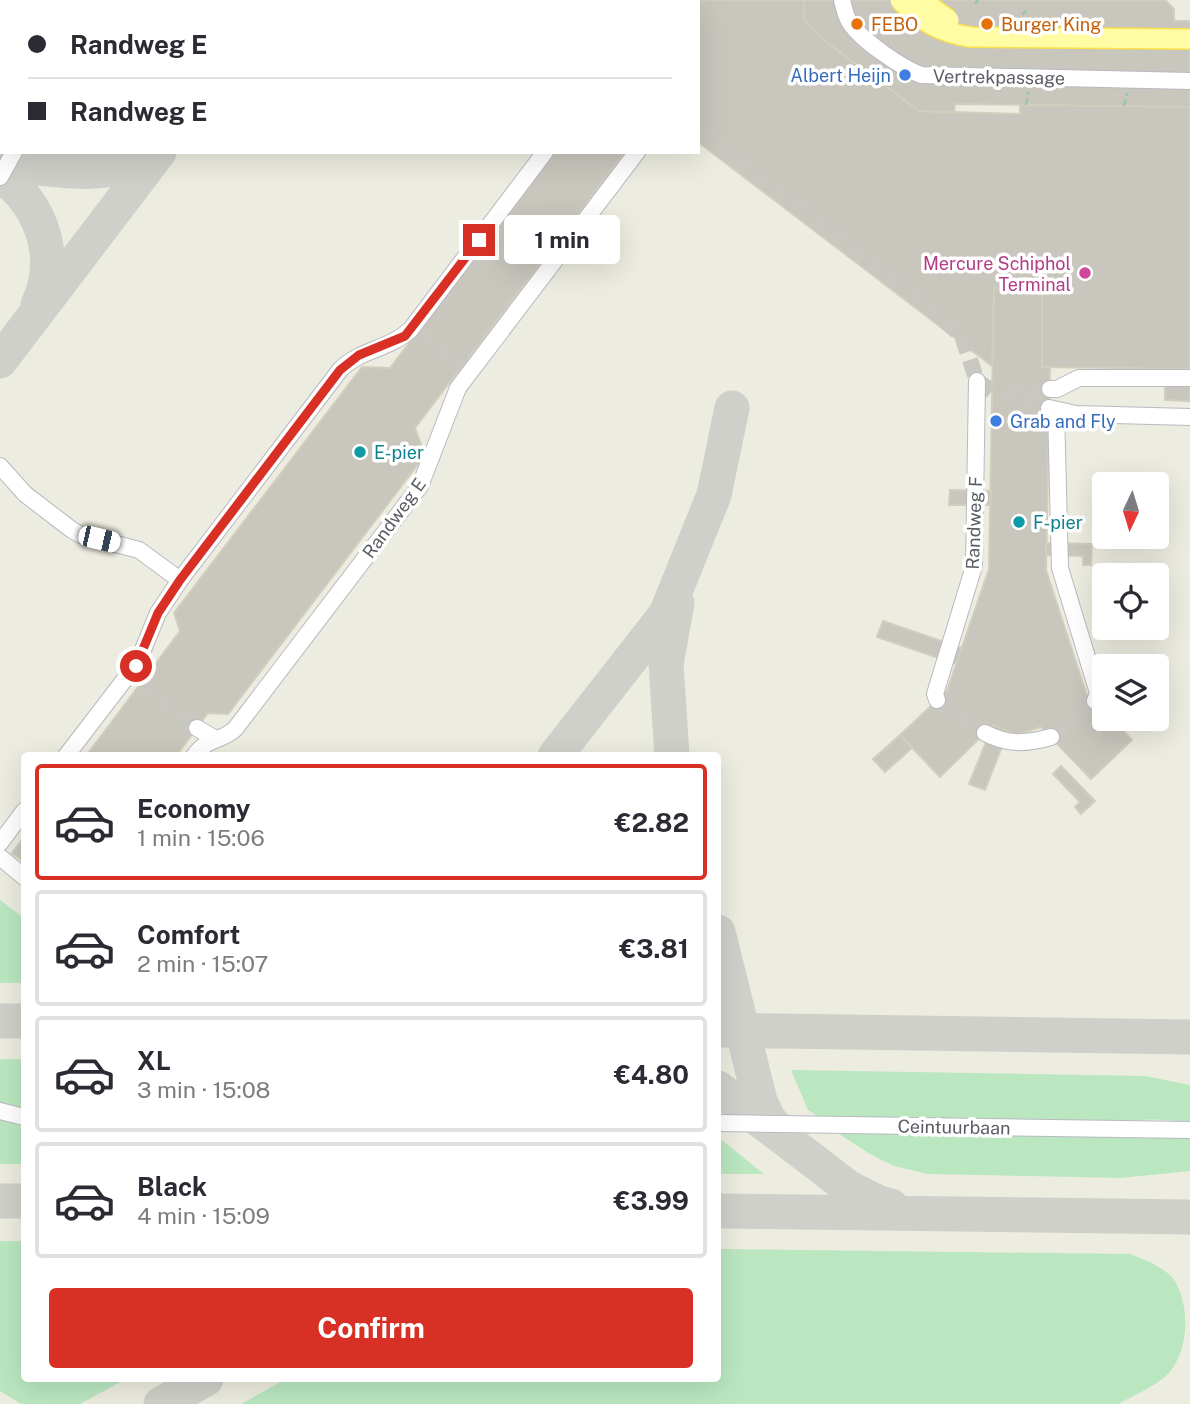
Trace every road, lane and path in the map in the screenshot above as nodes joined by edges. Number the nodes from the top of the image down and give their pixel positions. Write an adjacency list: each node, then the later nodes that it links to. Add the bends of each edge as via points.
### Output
1 (843, 0): 5 (street, Vertrekpassage); 9 (street, Vertrekpassage, via 850,23 861,36 921,75)
2 (900, 0): 8 (main road, bridge, via 933,27 971,37)
3 (921, 0): 7 (main road, bridge, via 936,13 965,25)
4 (978, 0): 6 (path)
5 (825, 2)
6 (975, 4)
7 (1190, 27)
8 (1190, 39)
9 (1190, 81)
10 (13, 154): 13 (street)
11 (544, 154): 19 (street, via 416,329 347,363)
12 (636, 154): 27 (street, Randweg E, via 467,369 420,486 235,729 228,736)
13 (0, 177)
14 (1190, 378): 16 (street, via 1079,378)
15 (977, 381): 23 (street, Randweg F, via 974,566 934,694)
16 (1049, 389)
17 (1190, 417): 21 (street, via 1076,414 1053,409 1060,568)
18 (0, 466): 19 (street, via 25,495 72,530 139,550)
19 (180, 580): 20 (street, via 158,613)
20 (136, 666): 22 (street); 28 (street)
21 (1092, 673)
22 (140, 685)
23 (937, 700)
24 (197, 728): 27 (street)
25 (985, 733): 26 (street, via 1005,743 1026,744)
26 (1051, 737)
27 (214, 738): 29 (street, Randweg E)
28 (69, 752)
29 (198, 752)
30 (21, 815): 31 (street)
31 (0, 843)
32 (0, 857): 33 (street)
33 (21, 874)
34 (0, 1111): 35 (street)
35 (21, 1115)
36 (721, 1123): 37 (street, Ceintuurbaan)
37 (1190, 1130)

